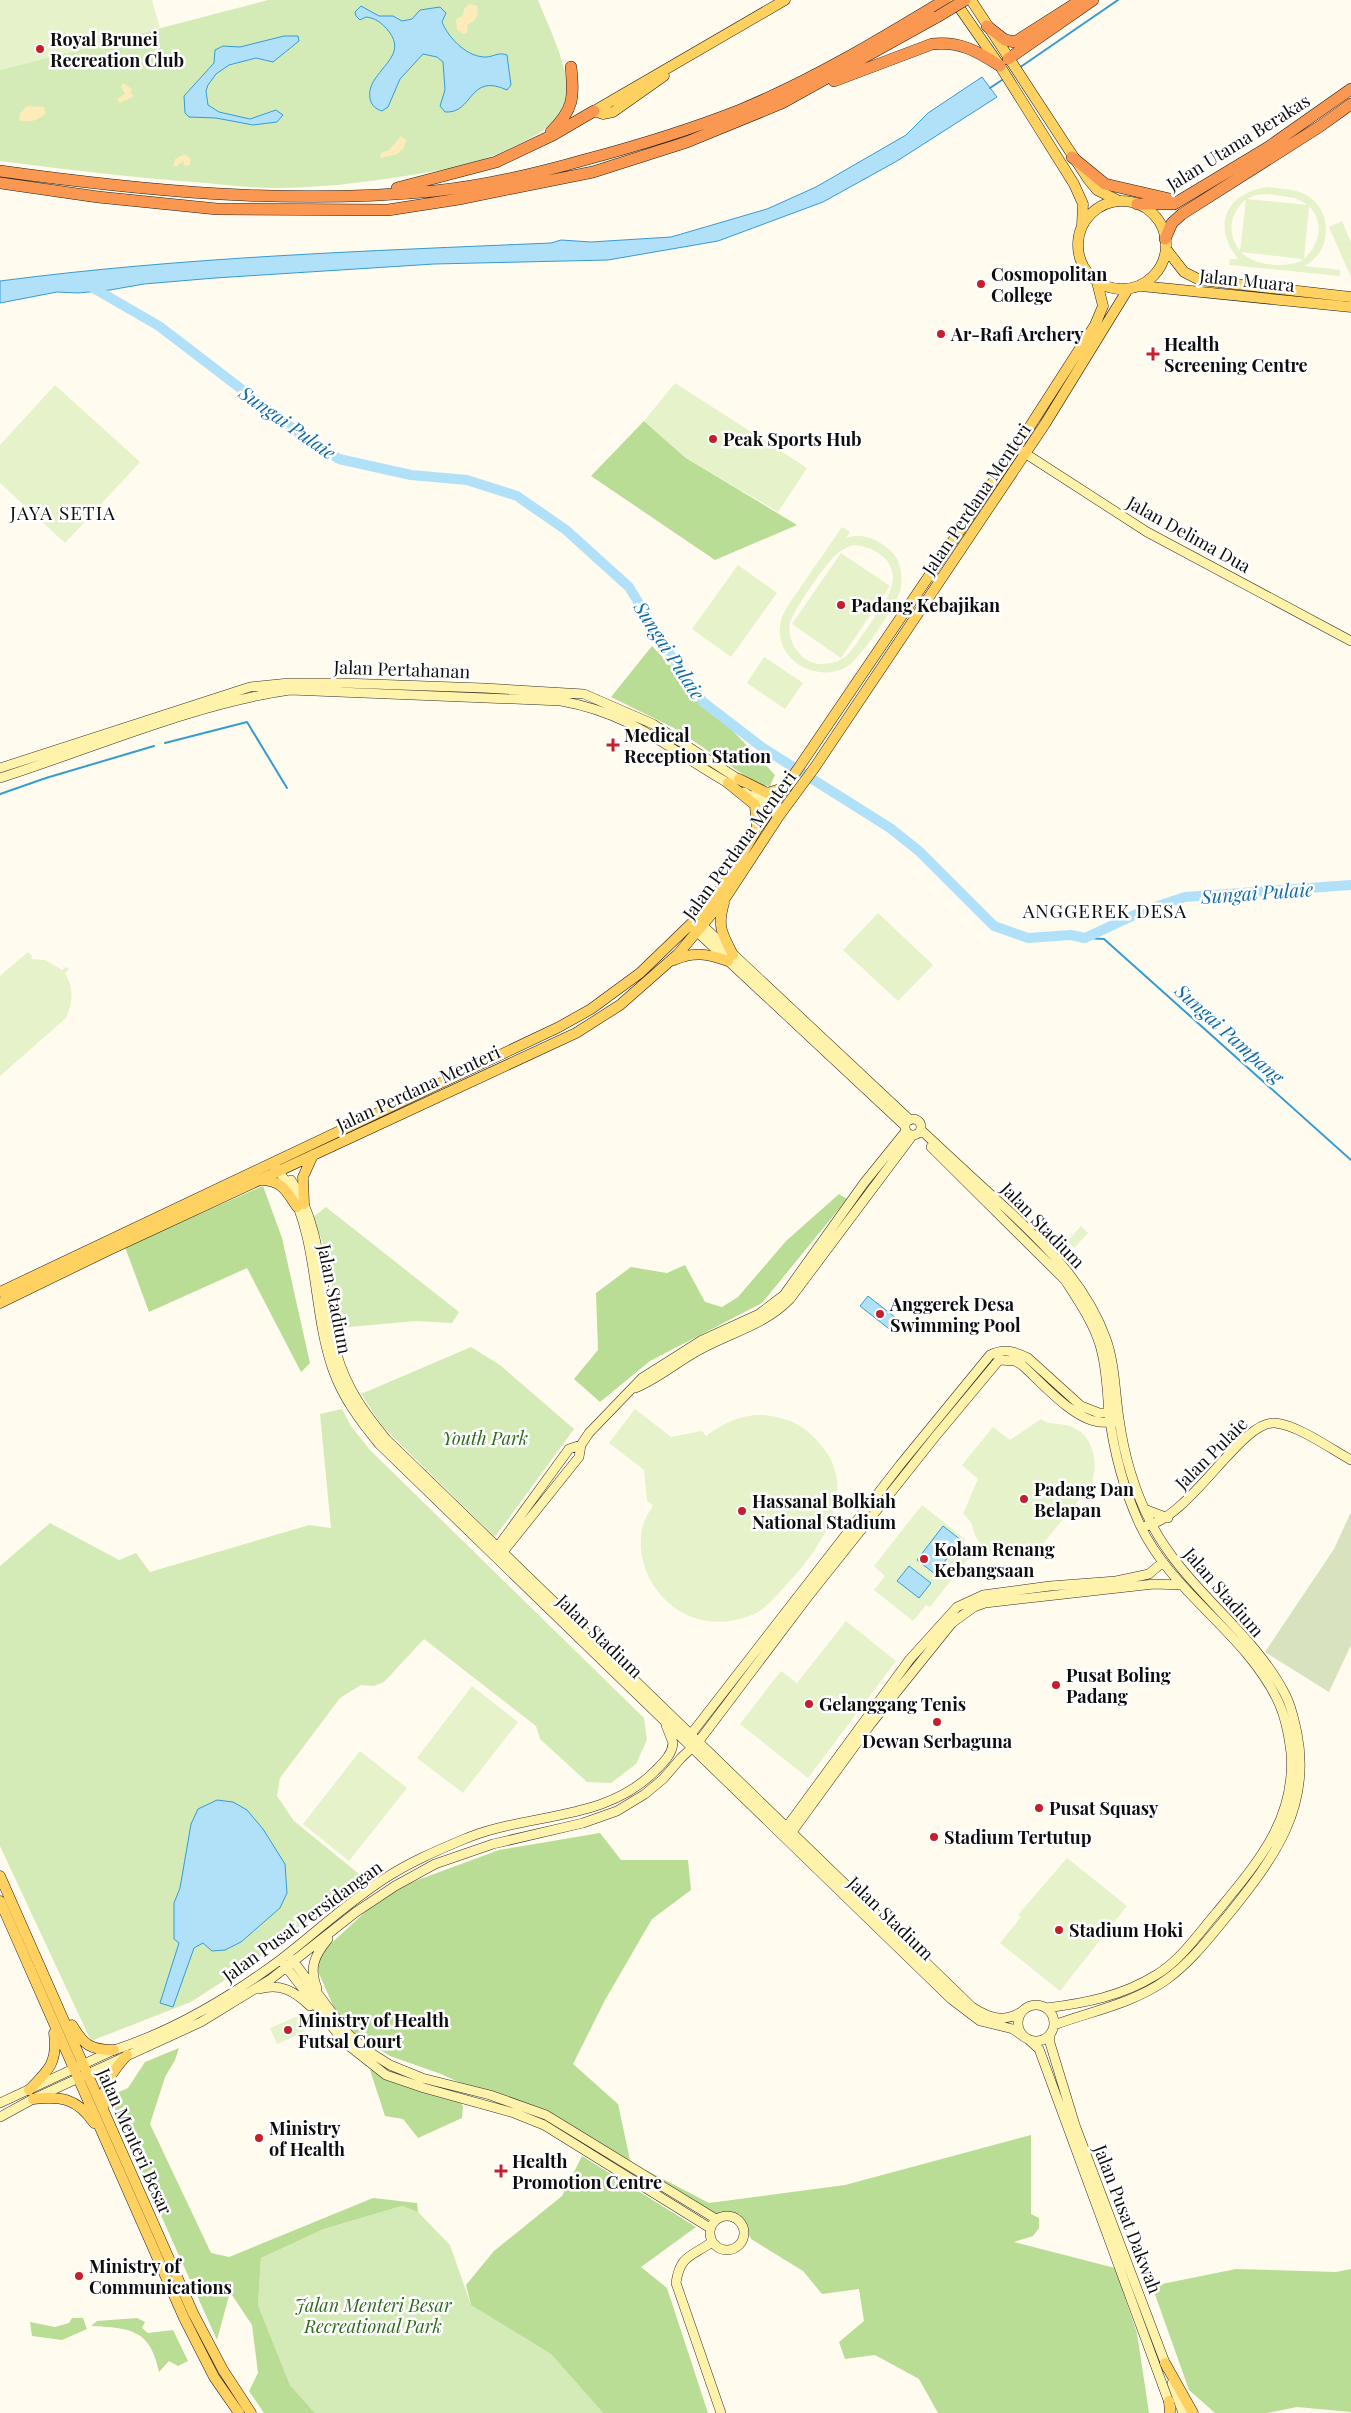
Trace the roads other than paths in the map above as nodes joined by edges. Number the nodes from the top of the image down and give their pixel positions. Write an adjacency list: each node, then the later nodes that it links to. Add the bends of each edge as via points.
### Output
1 (785, 0): 15 (main road)
2 (945, 0): 8 (highway)
3 (954, 0): 10 (main road)
4 (964, 0): 8 (highway, bridge)
5 (971, 0): 9 (main road)
6 (1081, 0): 9 (highway, via 1015,42 1001,38)
7 (1093, 0): 10 (highway)
8 (935, 12): 13 (highway); 21 (highway, via 740,110 653,141 526,176 436,191)
9 (987, 26): 10 (main road)
10 (1004, 62): 13 (highway, via 962,44 932,44); 17 (main road); 24 (main road, via 1079,193 1083,204)
11 (571, 67): 16 (highway, via 572,102 560,123)
12 (1351, 88): 20 (highway, Jalan Utama Berakas, via 1267,148)
13 (796, 95): 19 (highway, via 687,142 593,172 388,210 217,209)
14 (1351, 104): 25 (highway, Jalan Utama Berakas, via 1182,214 1172,223)
15 (594, 111): 16 (highway)
16 (537, 142): 21 (highway, via 496,162)
17 (1072, 157): 20 (highway, via 1097,179 1114,187 1170,199); 22 (main road, via 1093,186)
18 (0, 171): 21 (highway, via 100,185 219,196)
19 (0, 183)
20 (1194, 193): 23 (highway, Jalan Utama Berakas, via 1174,204)
21 (361, 196)
22 (1119, 202): 23 (main road); 24 (main road, via 1097,209)
23 (1137, 204): 25 (main road, via 1154,215 1161,226)
24 (1082, 226): 26 (main road, via 1078,247 1080,260)
25 (1165, 244): 27 (main road, via 1160,268); 29 (main road, Jalan Muara, via 1184,272 1200,280)
26 (1097, 282): 28 (main road, via 1109,288); 31 (main road, Jalan Perdana Menteri, via 1103,298 1101,314)
27 (1140, 286): 28 (main road); 30 (main road, Jalan Muara)
28 (1128, 289): 32 (main road, Jalan Perdana Menteri)
29 (1351, 297)
30 (1351, 308)
31 (1016, 448): 32 (street, Jalan Delima Dua); 33 (main road, Jalan Perdana Menteri)
32 (1026, 454): 34 (main road, Jalan Perdana Menteri); 35 (street, Jalan Delima Dua, via 1155,536)
33 (905, 612): 34 (main road); 41 (main road, Jalan Perdana Menteri)
34 (915, 616): 42 (main road, Jalan Perdana Menteri, via 801,788)
35 (1351, 641)
36 (539, 696): 37 (street, Jalan Pertahanan, via 343,683 250,687); 38 (street, Jalan Pertahanan, via 290,690 253,695); 39 (street, Jalan Pertahanan, via 584,694 653,724); 40 (street, Jalan Pertahanan, via 584,705 623,719)
37 (0, 768)
38 (0, 778)
39 (739, 779): 41 (main road, via 767,793); 42 (street, Jalan Pertahanan)
40 (728, 783): 42 (street, Jalan Pertahanan); 43 (main road, via 755,805)
41 (788, 785): 42 (main road, Jalan Perdana Menteri)
42 (777, 810): 43 (main road, Jalan Perdana Menteri); 44 (main road, Jalan Perdana Menteri)
43 (758, 829): 45 (main road, Jalan Perdana Menteri)
44 (726, 897): 45 (main road, Jalan Perdana Menteri); 46 (main road, via 720,930)
45 (696, 925): 46 (street, Jalan Stadium); 47 (main road, Jalan Perdana Menteri); 50 (main road, Jalan Perdana Menteri, via 640,973 573,1020)
46 (731, 958): 47 (main road, via 691,953); 48 (street, Jalan Stadium)
47 (666, 965): 49 (main road, Jalan Perdana Menteri, via 620,1005 576,1033)
48 (912, 1130): 55 (street, Jalan Stadium, via 1055,1255 1089,1300 1107,1342); 63 (street, via 790,1299 766,1320 704,1347 634,1388 606,1413 581,1445 569,1449)
49 (312, 1155): 50 (main road, Jalan Perdana Menteri); 52 (main road, via 303,1177)
50 (278, 1165): 51 (main road, Jalan Perdana Menteri); 52 (street, Jalan Stadium); 53 (main road, Jalan Perdana Menteri)
51 (260, 1180): 52 (main road, via 280,1184); 54 (main road, Jalan Perdana Menteri)
52 (300, 1205): 63 (street, Jalan Stadium, via 324,1340 343,1394 379,1444)
53 (0, 1292)
54 (0, 1303)
55 (1113, 1412): 56 (street, Jalan Stadium); 67 (street, via 1099,1413 1081,1406 1028,1358 1018,1353 998,1351 990,1355 900,1465)
56 (1115, 1422): 58 (street, Jalan Stadium, via 1133,1486); 61 (street, Jalan Stadium, via 1124,1487); 68 (street, Jalan Pusat Persidangan, via 1100,1423 1081,1415 1022,1365 999,1360 807,1598)
57 (1351, 1460): 59 (street, Jalan Pulaie, via 1287,1425 1267,1423 1257,1427)
58 (1144, 1510): 59 (street); 60 (street, Jalan Stadium)
59 (1168, 1518): 60 (street, Jalan Pulaie); 62 (street, via 1160,1526)
60 (1152, 1525): 61 (street, Jalan Pulaie); 62 (street, Jalan Stadium)
61 (1141, 1528): 64 (street, Jalan Stadium)
62 (1158, 1535): 81 (street, Jalan Stadium, via 1189,1578 1271,1672 1285,1695 1293,1714 1300,1750 1298,1798 1282,1841 1252,1885 1185,1964 1138,1997)
63 (498, 1554): 66 (street, Jalan Stadium); 67 (street, Jalan Stadium)
64 (1163, 1562): 65 (street, Jalan Stadium); 69 (street, via 1149,1574 1116,1581 983,1595 957,1607 914,1654 810,1792)
65 (1181, 1585): 69 (street, via 1154,1584 985,1603 969,1610 952,1623); 78 (street, Jalan Stadium, via 1257,1668 1278,1701 1289,1738 1292,1773 1289,1798 1274,1837 1244,1879 1179,1957 1158,1974 1132,1988 1097,2001)
66 (664, 1720): 67 (street, Jalan Stadium); 73 (street, Jalan Pusat Persidangan, via 673,1743 672,1749 643,1783 611,1801 464,1838 385,1878)
67 (688, 1738): 68 (street, Jalan Stadium)
68 (696, 1745): 69 (street, Jalan Stadium); 72 (street, Jalan Pusat Persidangan, via 663,1779 617,1811 583,1823 493,1844 435,1864 395,1886)
69 (787, 1833): 79 (street, Jalan Stadium, via 972,2007 1002,2019); 83 (street, Jalan Stadium, via 956,2004 980,2021 1013,2029)
70 (0, 1876): 76 (main road, Jalan Menteri Besar)
71 (0, 1901): 80 (main road, Jalan Menteri Besar)
72 (341, 1924): 74 (street, Jalan Pusat Persidangan); 77 (street, via 313,1960 313,1977)
73 (284, 1956): 74 (street); 84 (street, Jalan Pusat Persidangan, via 220,2001 133,2044)
74 (290, 1965): 75 (street, Jalan Pusat Persidangan); 77 (street); 82 (street)
75 (255, 1990): 82 (street, via 278,1986 290,1990); 85 (street, Jalan Pusat Persidangan, via 202,2022)
76 (54, 1996): 84 (main road, via 81,2039 97,2050); 86 (main road, Jalan Menteri Besar)
77 (319, 1996): 92 (street, via 348,2034 390,2065 422,2078 490,2095 546,2116)
78 (1046, 2008): 79 (street, via 1028,2006); 81 (street, via 1052,2015)
79 (1021, 2012): 83 (street, via 1019,2029)
80 (53, 2022): 86 (main road, Jalan Menteri Besar); 87 (main road, via 54,2058)
81 (1052, 2029): 83 (street, via 1040,2040); 96 (street, Jalan Pusat Dakwah, via 1050,2043 1075,2125)
82 (336, 2033): 92 (street, via 363,2059 386,2075 514,2113)
83 (1026, 2038): 97 (street, Jalan Pusat Dakwah, via 1039,2049)
84 (114, 2050): 86 (street, Jalan Pusat Persidangan)
85 (127, 2055): 86 (street, Jalan Pusat Persidangan); 89 (main road, via 107,2080)
86 (81, 2072): 87 (street); 89 (main road, Jalan Menteri Besar); 91 (main road, Jalan Menteri Besar)
87 (31, 2094): 88 (street); 90 (street); 91 (main road, via 54,2096 77,2104)
88 (0, 2103)
89 (104, 2111): 99 (main road, Jalan Menteri Besar, via 193,2313 223,2370)
90 (0, 2117)
91 (106, 2141): 98 (main road, Jalan Menteri Besar, via 184,2318 214,2376)
92 (632, 2174): 93 (street); 94 (street)
93 (716, 2219): 94 (street); 95 (street, via 728,2215 739,2220 744,2231 742,2242 730,2250 722,2250)
94 (710, 2228): 95 (street)
95 (712, 2242): 100 (street, via 686,2258 679,2268 676,2283)
96 (1165, 2363): 102 (street, Jalan Pusat Dakwah); 103 (main road)
97 (1169, 2402): 101 (main road)
98 (239, 2413)
99 (251, 2413)
100 (721, 2413)
101 (1172, 2413)
102 (1183, 2413)
103 (1193, 2413)

